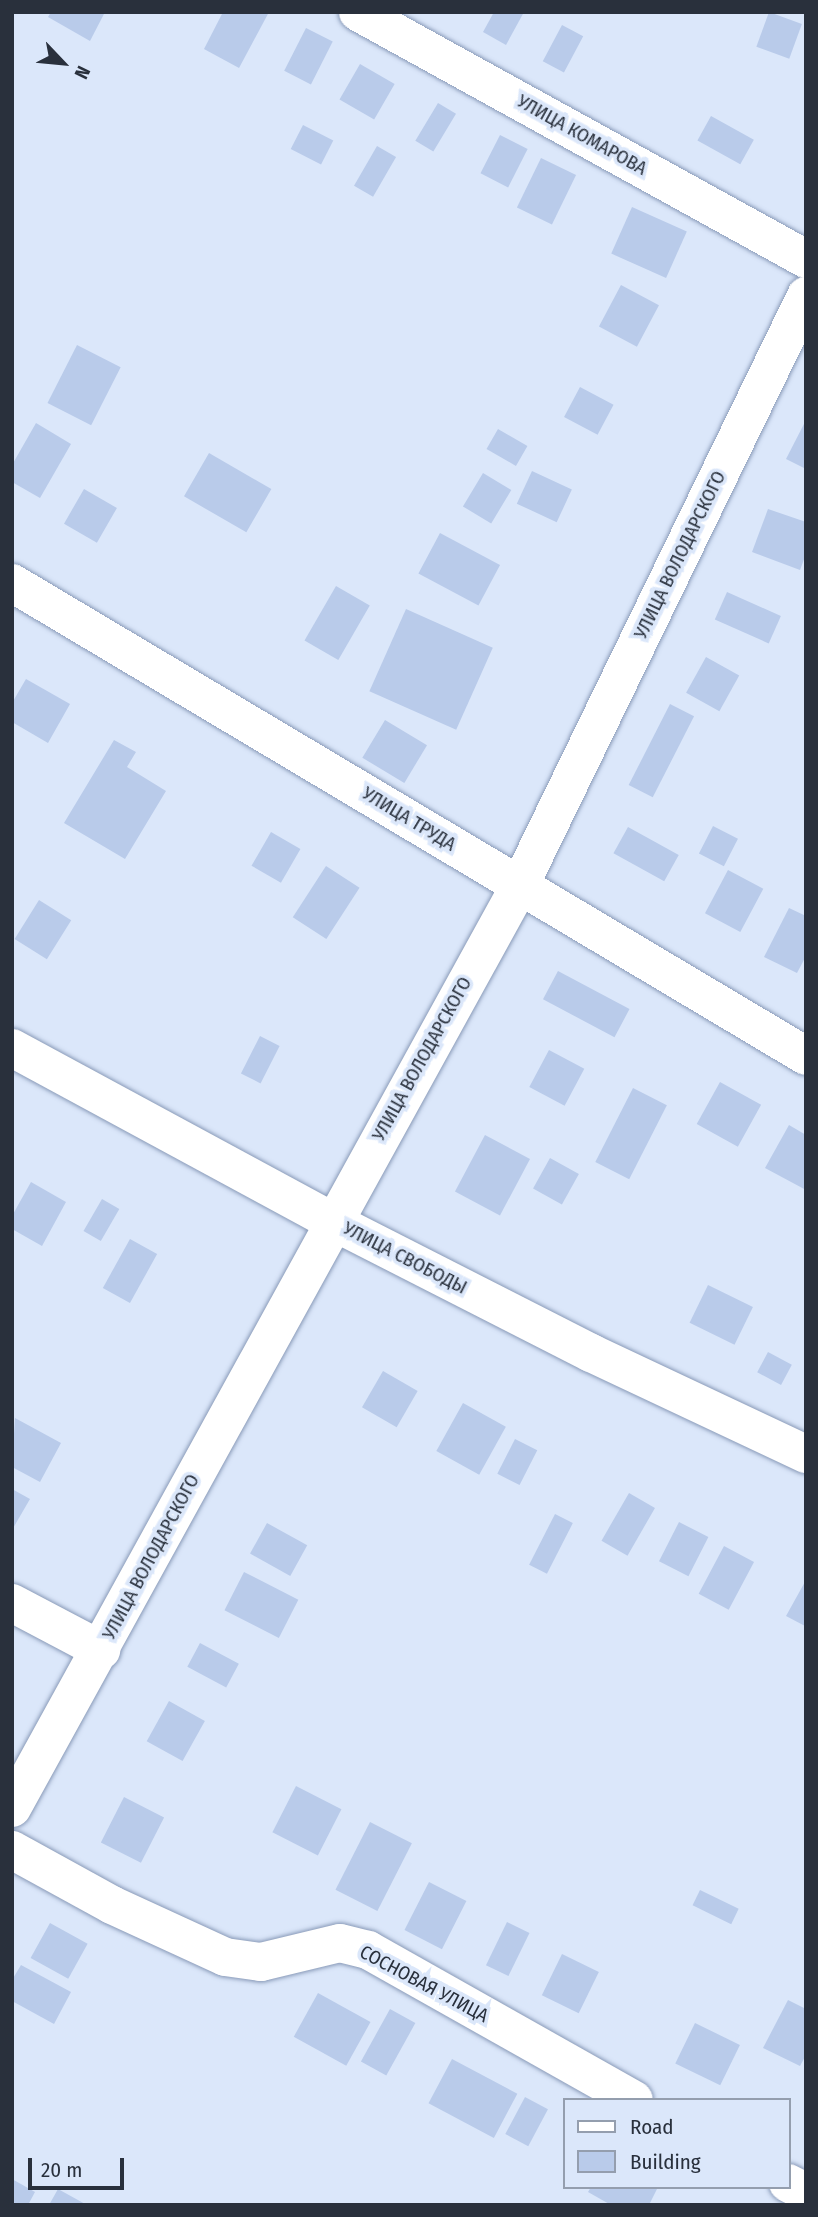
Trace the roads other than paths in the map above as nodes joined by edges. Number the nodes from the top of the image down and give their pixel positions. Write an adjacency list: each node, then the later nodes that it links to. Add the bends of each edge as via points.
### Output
1 (358, 12): 2 (street, УЛИЦА КОМАРОВА)
2 (806, 258)
3 (806, 296): 5 (street, УЛИЦА ВОЛОДАРСКОГО)
4 (12, 583): 5 (street, УЛИЦА ТРУДА)
5 (520, 885): 7 (street, УЛИЦА ТРУДА); 8 (street, УЛИЦА ВОЛОДАРСКОГО)
6 (12, 1048): 8 (street, УЛИЦА СВОБОДЫ)
7 (806, 1056)
8 (332, 1221): 9 (street, УЛИЦА СВОБОДЫ, via 591,1353); 11 (street, УЛИЦА ВОЛОДАРСКОГО)
9 (806, 1454)
10 (12, 1603): 11 (street)
11 (101, 1650): 12 (street, УЛИЦА ВОЛОДАРСКОГО)
12 (12, 1808)
13 (12, 1850): 14 (street, СОСНОВАЯ УЛИЦА, via 112,1905 225,1957 261,1962 340,1942 368,1950)
14 (630, 2098)
15 (790, 2184): 16 (street)
16 (806, 2192)

